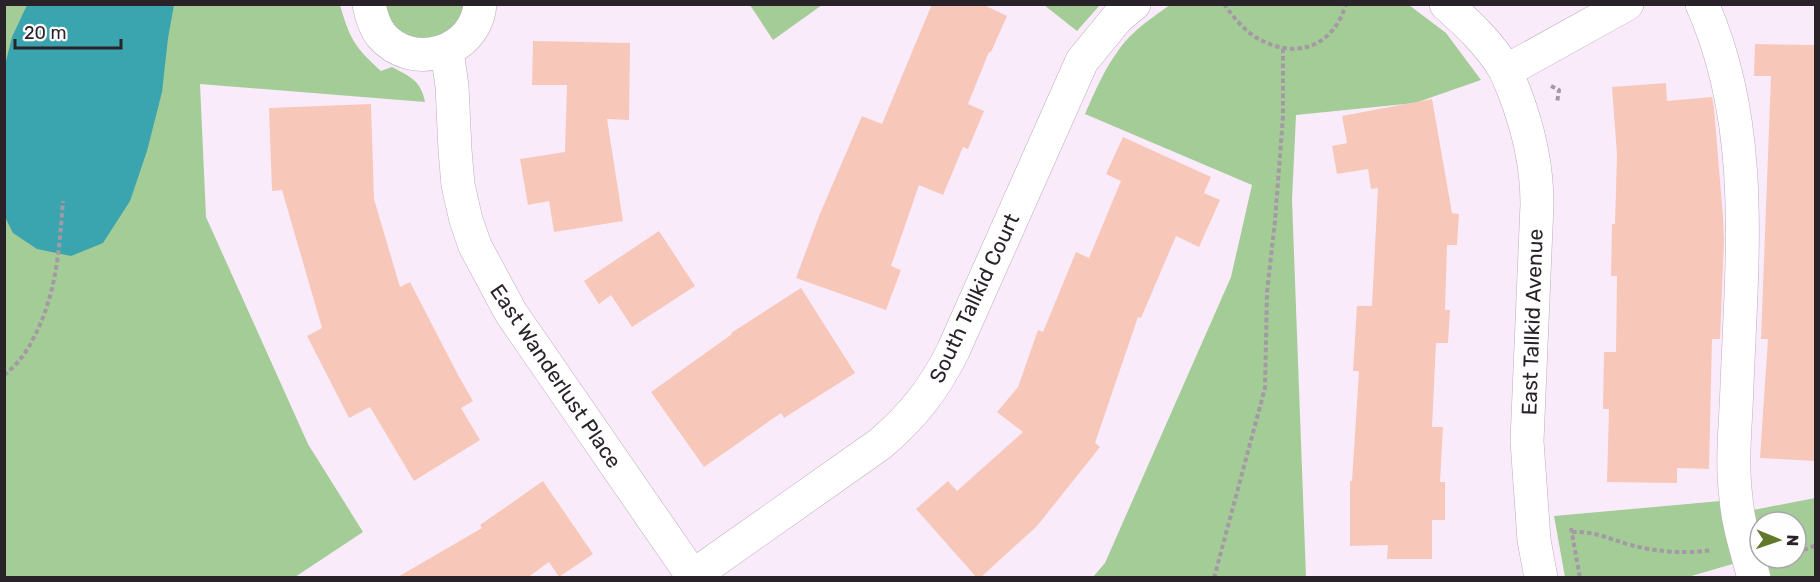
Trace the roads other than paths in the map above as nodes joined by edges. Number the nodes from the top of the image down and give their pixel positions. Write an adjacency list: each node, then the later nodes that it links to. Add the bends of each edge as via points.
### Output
1 (369, 4): 7 (street, via 381,34 394,46 411,54)
2 (480, 4): 7 (street, via 474,26)
3 (1134, 4): 9 (street, South Tallkid Court, via 1118,17 1082,62 953,351 924,401 880,444)
4 (1446, 4): 8 (street, via 1471,27)
5 (1627, 4): 8 (street)
6 (1702, 4): 11 (street, via 1721,55 1740,150 1744,217 1734,469 1738,516)
7 (447, 51): 9 (street, East Wanderlust Place, via 458,185 475,246 511,313)
8 (1506, 71): 10 (street, East Tallkid Avenue, via 1529,139 1537,188 1527,441 1534,540)
9 (692, 577)
10 (1541, 578)
11 (1754, 578)

